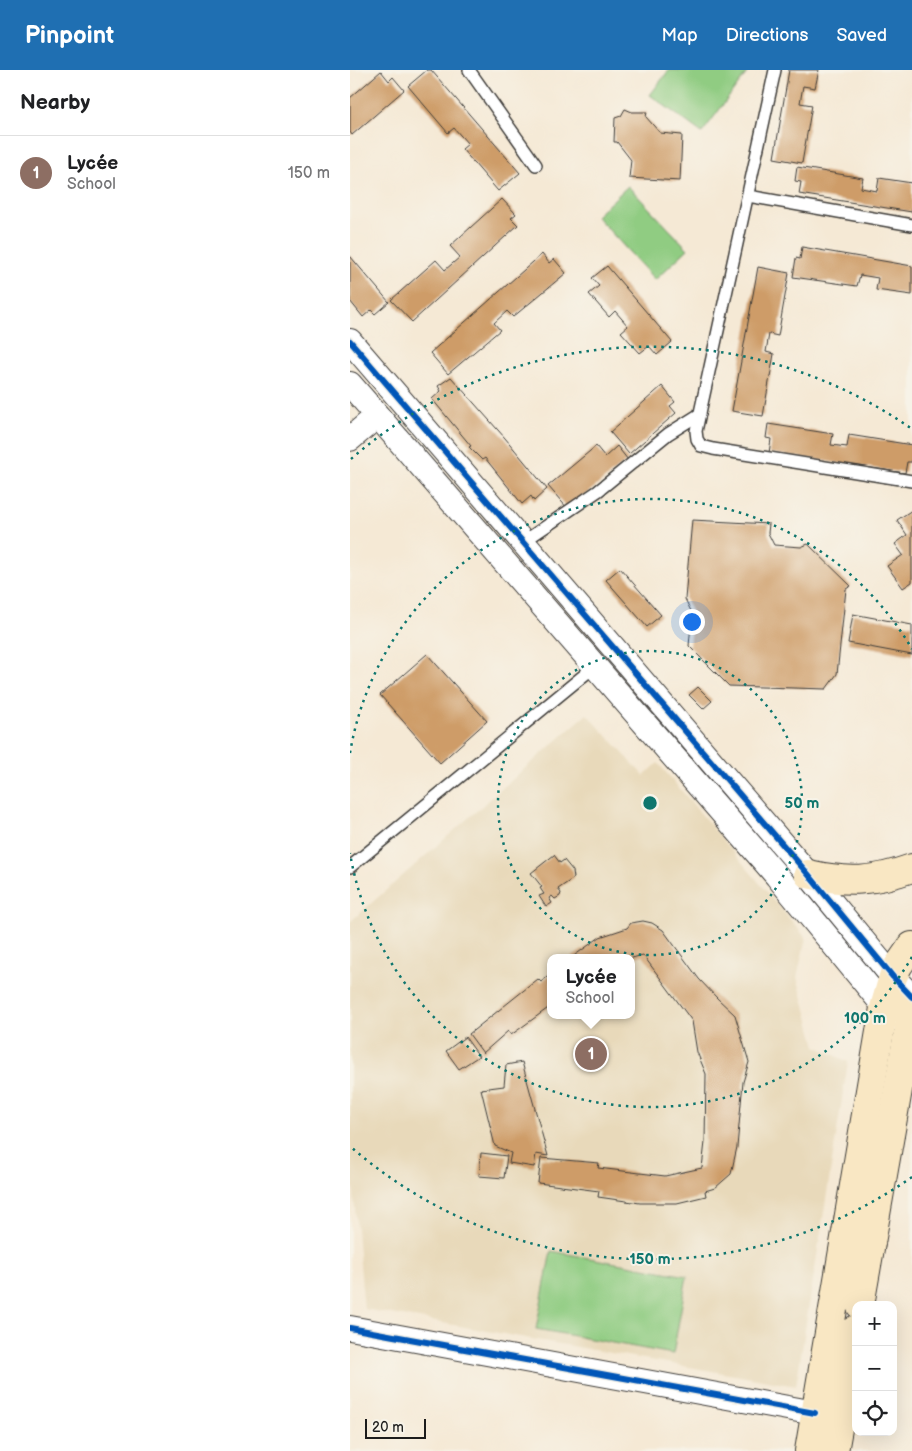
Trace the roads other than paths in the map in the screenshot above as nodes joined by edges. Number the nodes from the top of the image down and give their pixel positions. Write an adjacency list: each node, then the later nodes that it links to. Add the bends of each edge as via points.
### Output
1 (469, 70): 3 (lane)
2 (775, 70): 4 (lane)
3 (536, 164)
4 (748, 196): 5 (lane); 8 (lane)
5 (912, 225)
6 (350, 341): 12 (street)
7 (350, 384): 9 (street)
8 (700, 414): 11 (lane, via 696,431 701,446); 12 (lane, via 668,434 598,491)
9 (377, 416): 10 (street); 13 (street)
10 (350, 439)
11 (912, 481)
12 (523, 542): 16 (street)
13 (594, 667): 14 (lane); 21 (street, via 776,876)
14 (350, 867)
15 (912, 868): 16 (main road, via 886,877 860,880 834,880)
16 (808, 874): 18 (street)
17 (912, 946): 18 (main road)
18 (893, 978): 19 (street); 21 (main road)
19 (912, 997)
20 (912, 1004): 22 (main road)
21 (884, 1008): 22 (street); 26 (main road)
22 (910, 1035): 23 (main road)
23 (861, 1301)
24 (350, 1328): 26 (street)
25 (853, 1346): 28 (main road)
26 (815, 1413): 27 (main road)
27 (809, 1451)
28 (834, 1451)

